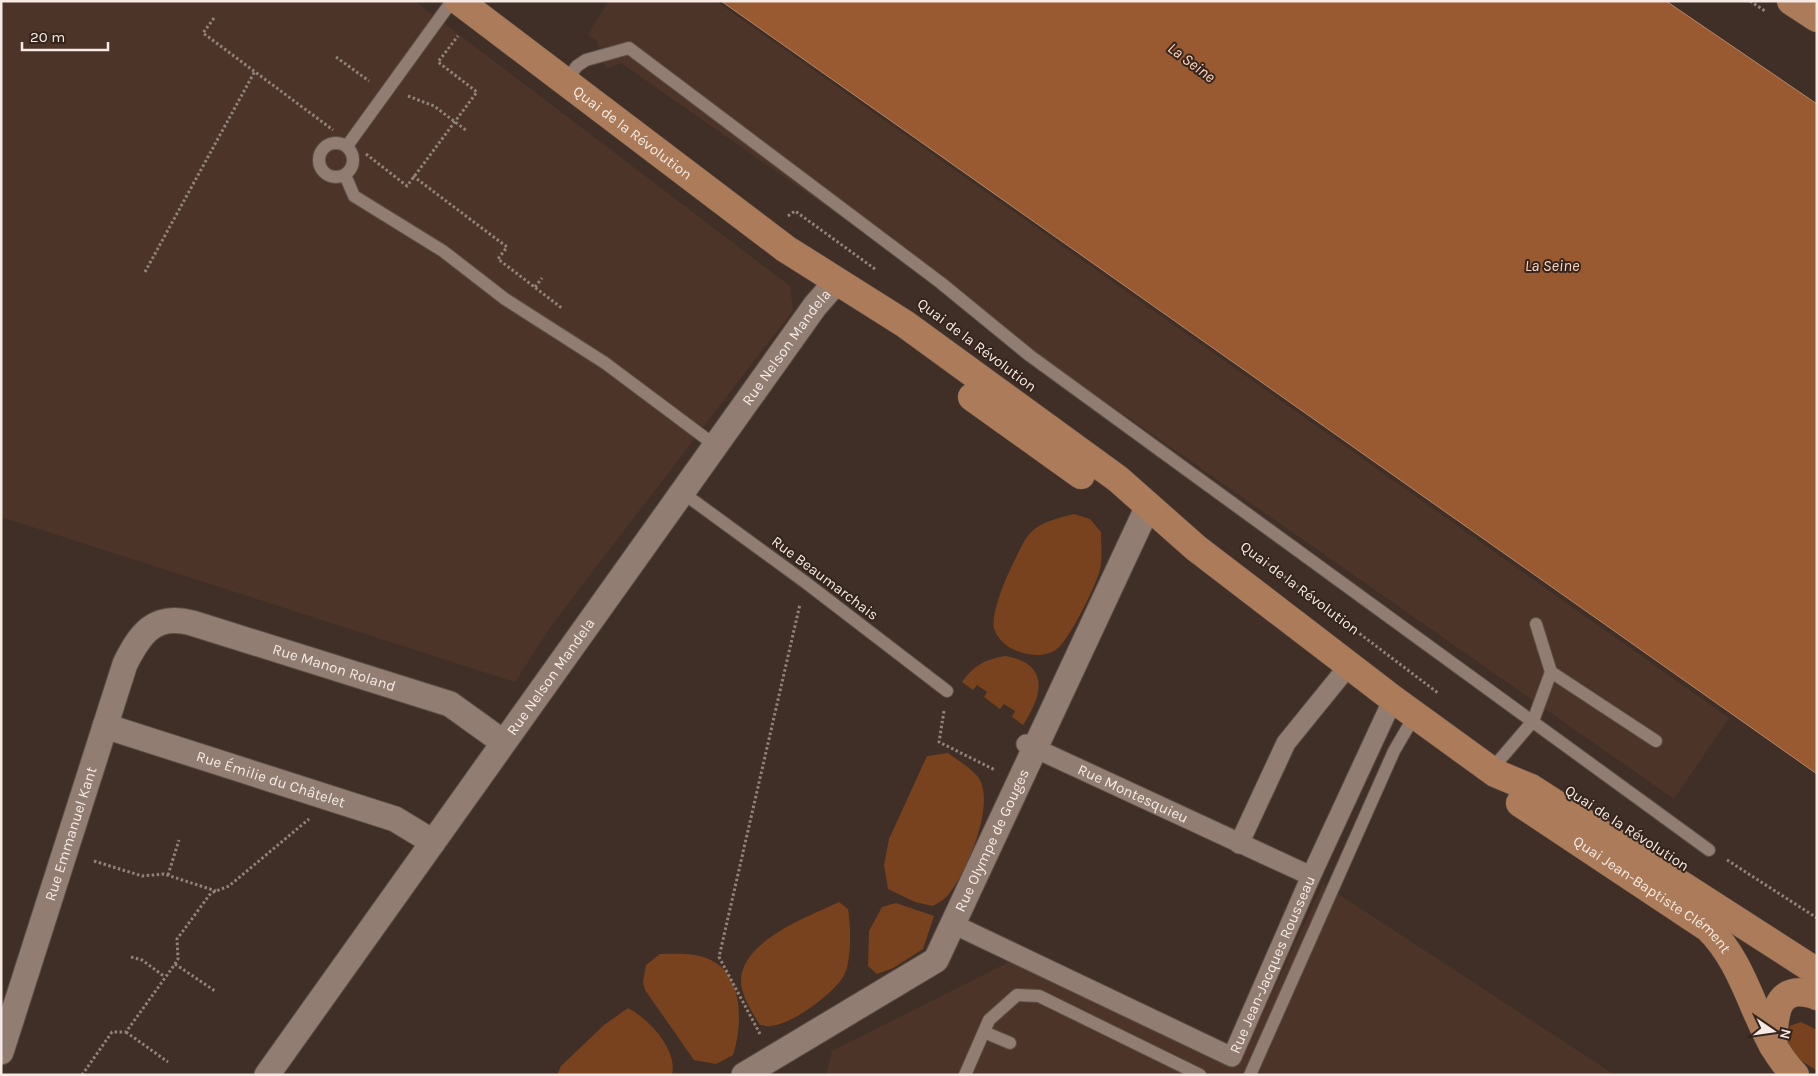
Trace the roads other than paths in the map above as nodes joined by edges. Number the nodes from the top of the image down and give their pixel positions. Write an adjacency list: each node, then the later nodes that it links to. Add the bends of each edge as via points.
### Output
1 (452, 1): 6 (lane)
2 (459, 1): 5 (main road, Quai de la Révolution)
3 (1791, 1): 4 (main road)
4 (1817, 18)
5 (565, 82): 8 (main road, Quai de la Révolution, via 780,246); 20 (lane, via 586,60 629,48 940,282 1030,354)
6 (347, 146): 7 (lane, via 353,153 353,164); 7 (lane, via 329,144 320,152 319,158 326,174 337,177)
7 (345, 174): 9 (lane, via 354,196 437,247 505,299 605,363)
8 (846, 289): 9 (street, Rue Nelson Mandela, via 815,306); 11 (main road, Quai de la Révolution, via 895,339 1015,430); 12 (main road, Quai de la Révolution, via 905,324 1118,478)
9 (716, 446): 10 (street, Rue Nelson Mandela)
10 (683, 493): 17 (lane, Rue Beaumarchais); 23 (street, Rue Nelson Mandela)
11 (1143, 517): 12 (main road, Quai de la Révolution); 24 (street, Rue Olympe de Gouges)
12 (1196, 548): 15 (main road, Quai de la Révolution)
13 (155, 624): 21 (street, Rue Emmanuel Kant, via 135,644 125,664); 23 (street, Rue Manon Roland, via 176,620 192,623 450,704)
14 (1536, 624): 16 (lane)
15 (1350, 664): 18 (main road, Quai de la Révolution); 27 (street, via 1286,743)
16 (1551, 672): 20 (lane); 22 (lane)
17 (947, 690)
18 (1393, 700): 19 (main road, Quai de la Révolution); 29 (street, Rue Jean-Jacques Rousseau)
19 (1415, 715): 25 (main road, Quai de la Révolution); 41 (lane, via 1394,751)
20 (1533, 721): 25 (lane); 28 (lane)
21 (105, 726): 26 (street, Rue Émilie du Châtelet, via 395,819); 36 (street, Rue Emmanuel Kant)
22 (1656, 741)
23 (503, 742): 26 (street, Rue Nelson Mandela)
24 (1030, 746): 27 (street, Rue Montesquieu); 30 (street, Rue Olympe de Gouges, via 1018,782)
25 (1493, 772): 31 (main road, Quai de la Révolution, via 1531,788); 35 (main road, Quai Jean-Baptiste Clément, via 1520,804 1724,944)
26 (433, 842): 37 (street, Rue Nelson Mandela)
27 (1239, 844): 29 (street, Rue Montesquieu)
28 (1706, 847)
29 (1311, 876): 30 (street, Rue Jean-Jacques Rousseau, via 1232,1057)
30 (952, 924): 38 (street, Rue Olympe de Gouges, via 936,960)
31 (1817, 972)
32 (1817, 996): 35 (main road, via 1802,990 1788,994 1778,1005)
33 (984, 1032): 34 (lane); 39 (lane); 40 (lane, via 989,1020 1017,995 1038,996)
34 (1010, 1043)
35 (1773, 1046): 42 (main road, Quai Jean-Baptiste Clément)
36 (1, 1052)
37 (267, 1075)
38 (744, 1075)
39 (965, 1075)
40 (1200, 1075)
41 (1250, 1075)
42 (1795, 1075)

